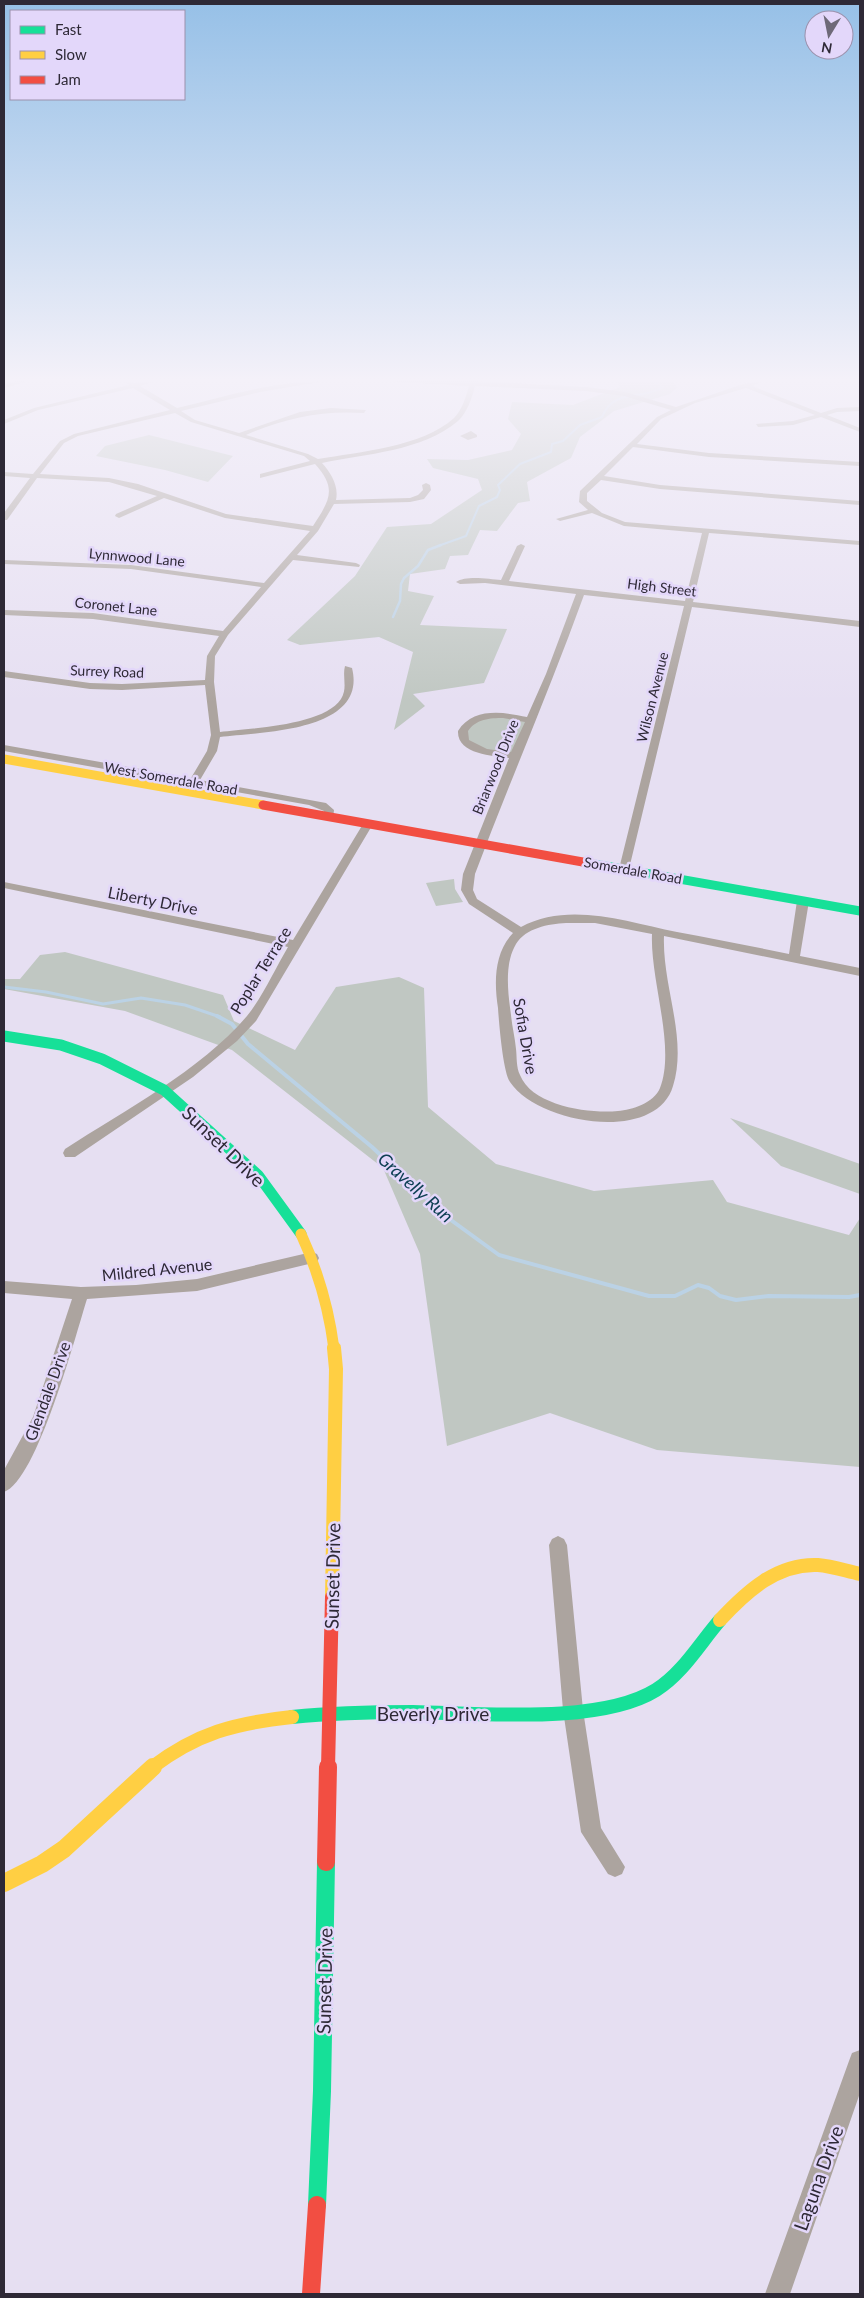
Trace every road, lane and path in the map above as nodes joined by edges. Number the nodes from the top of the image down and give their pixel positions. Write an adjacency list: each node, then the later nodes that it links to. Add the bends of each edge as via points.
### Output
1 (25, 488): 12 (street)
2 (141, 488): 7 (street)
3 (333, 488): 8 (street)
4 (427, 488): 8 (street, via 421,497 410,500)
5 (589, 488): 10 (street, via 582,496)
6 (676, 488): 9 (street)
7 (163, 496): 11 (street); 14 (street, via 225,516)
8 (332, 502): 14 (street)
9 (860, 503)
10 (591, 511): 13 (street); 15 (street, via 624,524)
11 (118, 516)
12 (4, 518)
13 (560, 519)
14 (315, 529): 18 (street)
15 (706, 531): 16 (street); 25 (street, Wilson Avenue)
16 (860, 543)
17 (521, 546): 22 (street)
18 (292, 557): 20 (street); 23 (street)
19 (4, 562): 23 (street, Lynnwood Lane, via 131,567)
20 (356, 565)
21 (460, 582): 22 (street, High Street, via 485,580)
22 (504, 583): 24 (street, High Street)
23 (268, 586): 28 (street)
24 (581, 592): 25 (street, High Street); 32 (street, Briarwood Drive)
25 (688, 604): 27 (street, High Street); 41 (street, Wilson Avenue)
26 (4, 612): 28 (street, Coronet Lane, via 93,616)
27 (860, 624)
28 (225, 634): 31 (street, via 211,656)
29 (348, 668): 33 (street, via 352,683 348,696 339,707 324,716)
30 (4, 674): 31 (street, Surrey Road, via 90,686)
31 (209, 682): 33 (street)
32 (530, 720): 35 (street, Briarwood Drive); 35 (street, via 486,716 472,720 464,729 463,740 479,750)
33 (216, 735): 37 (street, via 212,751)
34 (4, 748): 37 (street, West Somerdale Road)
35 (515, 756): 40 (street, Briarwood Drive)
36 (4, 759): 37 (street, West Somerdale Road)
37 (191, 787): 38 (street, West Somerdale Road)
38 (368, 824): 39 (street, West Somerdale Road); 47 (street, Poplar Terrace)
39 (406, 829): 40 (street, Somerdale Road)
40 (480, 842): 41 (street, Somerdale Road); 45 (street, Briarwood Drive, via 467,890 473,901)
41 (624, 869): 43 (street, Somerdale Road)
42 (4, 886): 47 (street, Liberty Drive)
43 (803, 901): 44 (street, Somerdale Road); 48 (street)
44 (860, 911)
45 (521, 932): 46 (street, via 549,921 569,918 595,919); 46 (street, Sofia Drive, via 510,945 504,962 502,992 514,1079 530,1097 556,1110 606,1118 632,1114 656,1102 666,1091 670,1078 671,1052 656,946)
46 (658, 932): 48 (street)
47 (296, 945): 51 (street, Poplar Terrace, via 252,1018 234,1038)
48 (794, 957): 49 (street)
49 (860, 972)
50 (4, 1036): 51 (street, Sunset Drive, via 62,1045 102,1059)
51 (164, 1090): 52 (street, Poplar Terrace); 53 (street, Sunset Drive, via 258,1175 296,1225)
52 (70, 1153)
53 (312, 1258): 55 (street, Mildred Avenue, via 197,1285); 60 (street, Sunset Drive, via 330,1317 336,1369)
54 (4, 1287): 55 (street, Mildred Avenue)
55 (81, 1293): 56 (street, Glendale Drive, via 29,1444)
56 (4, 1484)
57 (558, 1545): 59 (street)
58 (860, 1574): 59 (street, Beverly Drive, via 814,1565 791,1566 760,1581 721,1618 666,1682 650,1694 610,1707)
59 (573, 1710): 60 (street, Beverly Drive, via 541,1713); 61 (street, via 591,1832)
60 (329, 1713): 62 (street, Beverly Drive, via 232,1726 192,1740 157,1763 61,1852); 64 (street, Sunset Drive, via 322,2091)
61 (615, 1867)
62 (4, 1883)
63 (860, 2061): 65 (street, Laguna Drive)
64 (311, 2294)
65 (776, 2294)

